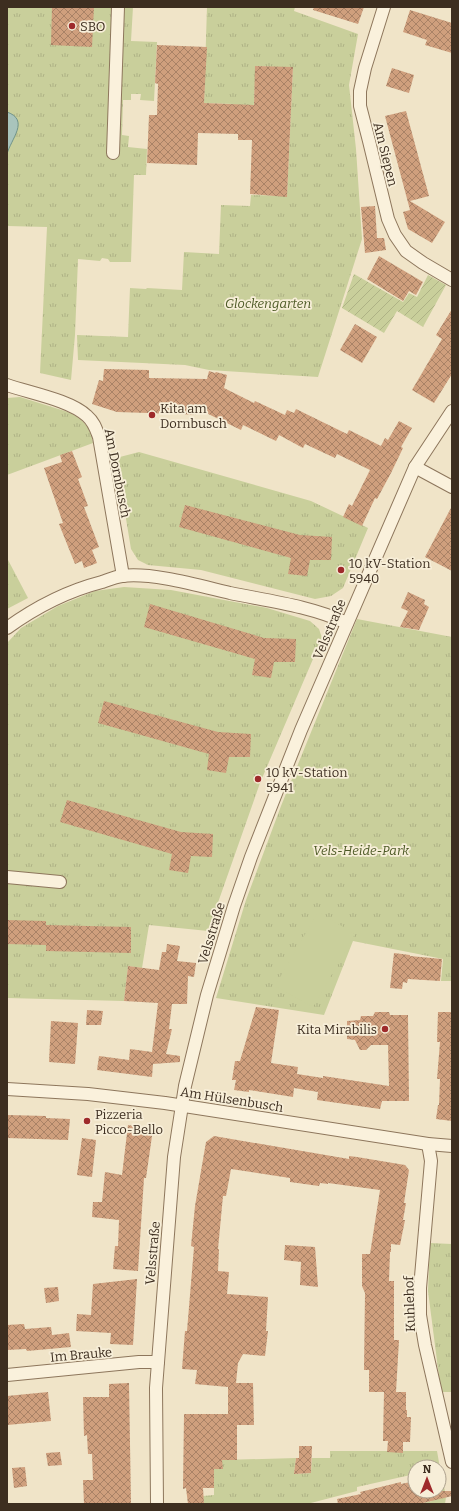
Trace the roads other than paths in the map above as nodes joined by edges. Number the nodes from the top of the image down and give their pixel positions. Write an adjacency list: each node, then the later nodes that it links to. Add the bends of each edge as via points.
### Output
1 (118, 7): 3 (street)
2 (384, 7): 4 (street, Am Siepen, via 364,68 360,106 388,219 406,251)
3 (113, 153)
4 (452, 280)
5 (7, 385): 9 (street, Am Dornbusch, via 70,405 88,416 95,426)
6 (452, 411): 7 (street, Velsstraße)
7 (416, 467): 8 (street); 10 (street, Velsstraße)
8 (452, 487)
9 (122, 576): 10 (street, via 169,579 313,610); 11 (street, via 81,587 25,615)
10 (347, 623): 15 (street, Velsstraße, via 301,730 234,906 207,995)
11 (7, 628)
12 (7, 877): 13 (street)
13 (60, 882)
14 (7, 1089): 15 (street, Am Hülsenbusch, via 88,1094)
15 (182, 1106): 16 (street, Am Hülsenbusch); 18 (street, Velsstraße, via 174,1157)
16 (428, 1144): 17 (street, Am Hülsenbusch); 20 (street, Kuhlehof, via 431,1161 420,1315)
17 (452, 1146)
18 (158, 1362): 19 (street, Im Brauke); 21 (street, Velsstraße)
19 (7, 1375)
20 (452, 1462)
21 (157, 1504)

